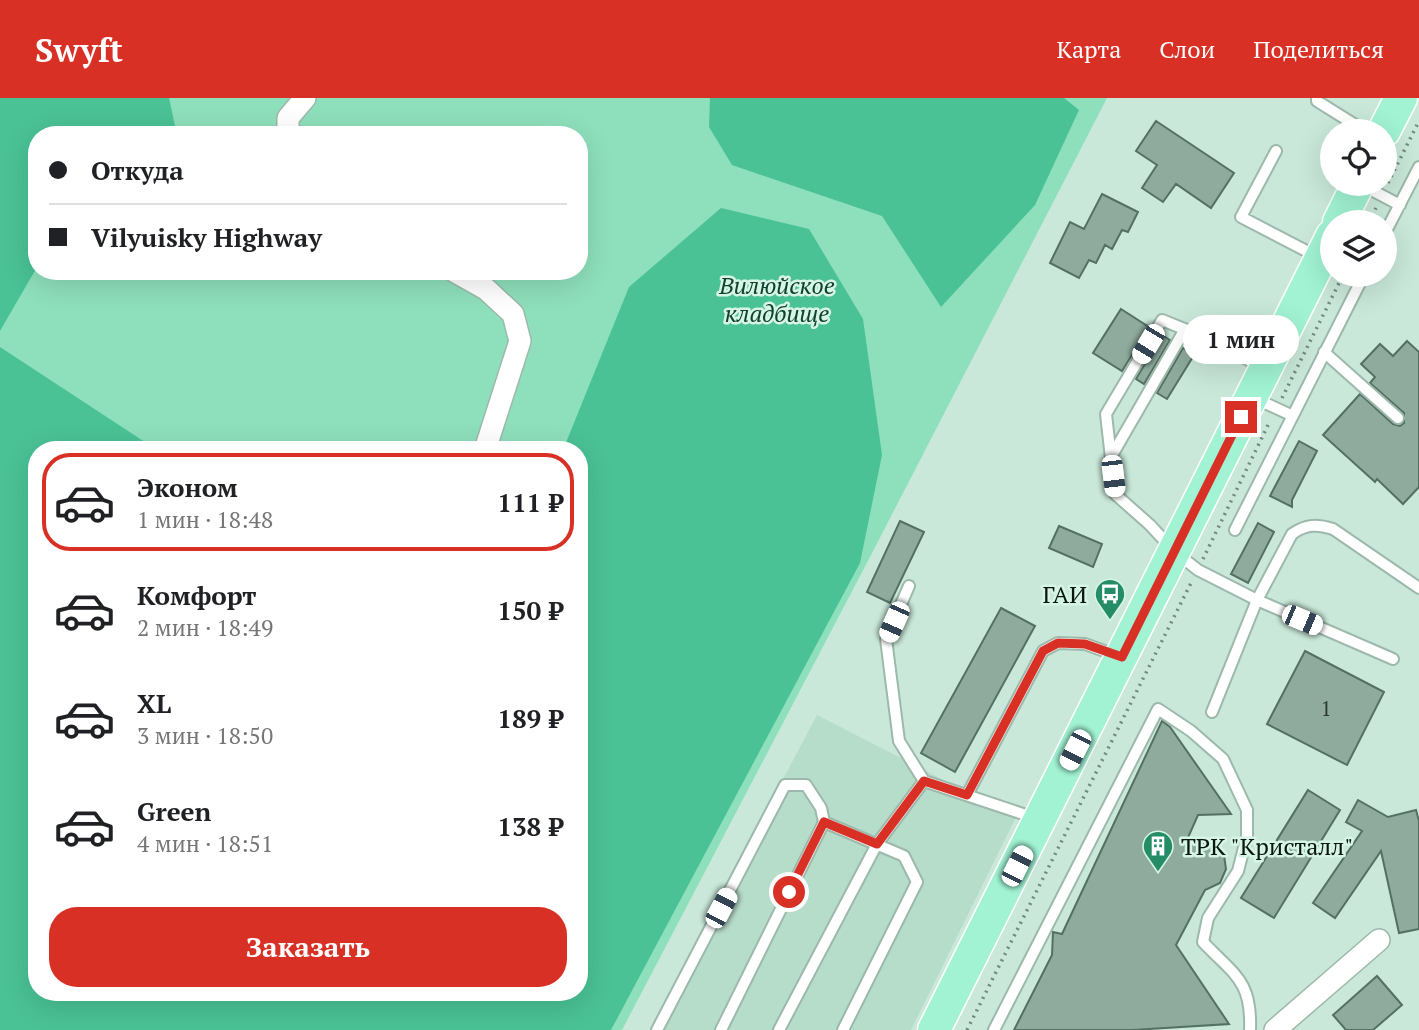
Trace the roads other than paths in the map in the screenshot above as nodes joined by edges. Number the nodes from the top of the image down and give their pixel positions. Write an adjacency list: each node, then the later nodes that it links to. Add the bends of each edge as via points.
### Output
1 (305, 98): 6 (street, via 288,118)
2 (1317, 98): 4 (lane)
3 (1401, 98): 5 (main road)
4 (1346, 119)
5 (1390, 119)
6 (288, 126)
7 (1276, 151): 14 (lane, via 1241,217)
8 (1419, 167): 11 (lane)
9 (1360, 196): 12 (main road)
10 (1382, 196): 11 (lane)
11 (1400, 205): 13 (lane)
12 (1349, 210)
13 (1397, 211)
14 (1320, 251)
15 (470, 280): 23 (street, via 513,314 520,341)
16 (1320, 280): 20 (main road)
17 (1358, 287): 19 (lane)
18 (1185, 329): 20 (lane, via 1214,341); 24 (lane); 24 (lane, via 1162,320 1106,414)
19 (1324, 352): 21 (lane); 22 (lane)
20 (1264, 391): 21 (lane); 26 (main road)
21 (1291, 415): 25 (lane)
22 (1398, 418)
23 (488, 441)
24 (1111, 457): 26 (lane, via 1115,494)
25 (1235, 530)
26 (1186, 561): 29 (lane); 30 (main road)
27 (909, 586): 33 (lane, via 886,639 899,741)
28 (1419, 588): 29 (lane, via 1333,528 1309,525 1292,534)
29 (1257, 600): 31 (lane); 32 (lane)
30 (1122, 657): 34 (lane, via 1085,644 1058,643 1043,651); 35 (main road)
31 (1393, 659)
32 (1212, 712)
33 (924, 781): 34 (lane); 37 (lane)
34 (967, 795): 35 (lane)
35 (1040, 820): 43 (main road)
36 (824, 822): 37 (lane); 39 (lane, via 806,785 785,785); 40 (lane)
37 (877, 844): 41 (lane); 42 (lane, via 904,856 917,882)
38 (1379, 940): 46 (street)
39 (657, 1030)
40 (721, 1030)
41 (779, 1030)
42 (843, 1030)
43 (934, 1030)
44 (994, 1030): 45 (lane, via 1158,709 1223,759 1247,810 1248,836 1238,871 1208,918 1203,942 1244,984 1251,1008)
45 (1250, 1030)
46 (1275, 1030)

